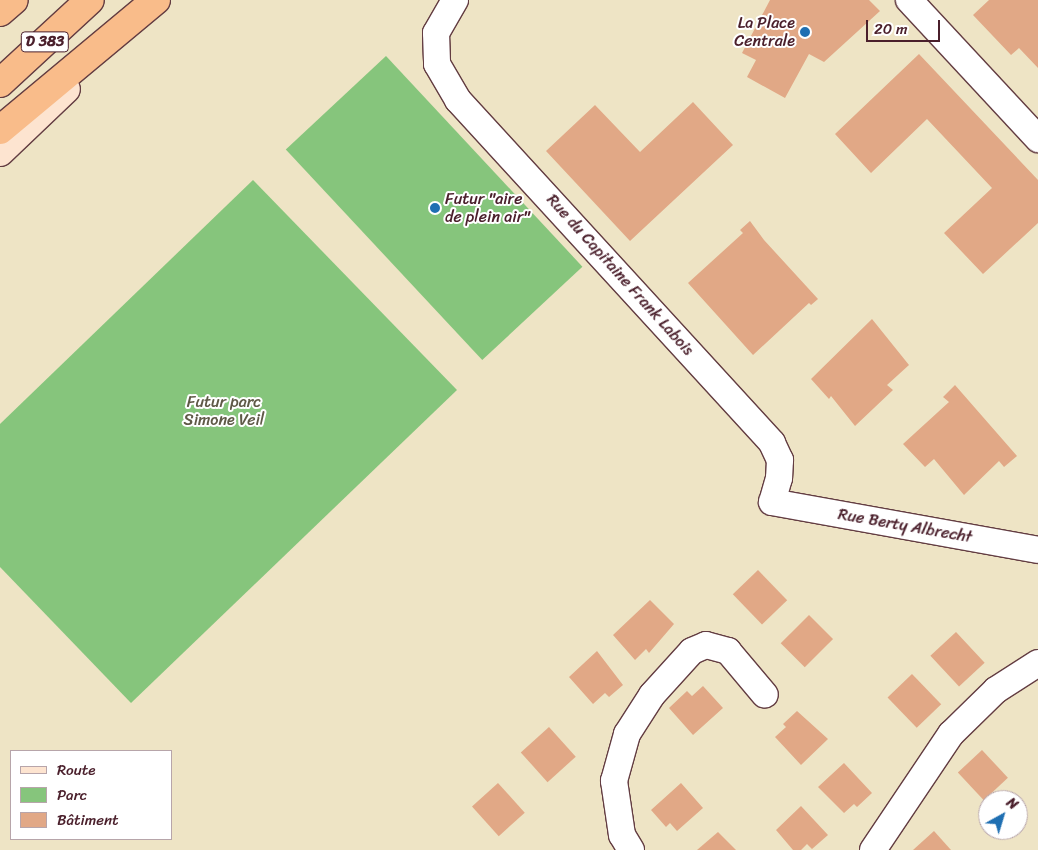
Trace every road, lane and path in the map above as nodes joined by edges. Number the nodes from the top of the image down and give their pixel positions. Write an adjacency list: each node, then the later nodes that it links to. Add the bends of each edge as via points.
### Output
1 (14, 0): 6 (highway)
2 (90, 0): 7 (highway, D 383)
3 (156, 0): 8 (highway); 10 (main road)
4 (455, 0): 11 (street, Rue du Capitaine Frank Labois, via 436,32 437,64 458,100 772,443 780,460 780,478)
5 (909, 0): 9 (street)
6 (0, 12)
7 (0, 83)
8 (0, 130)
9 (1038, 139)
10 (0, 152)
11 (772, 502): 12 (street, Rue Berty Albrecht)
12 (1038, 550)
13 (1038, 663): 16 (street, via 996,690 951,734)
14 (765, 695): 15 (street, via 728,651 706,645 692,652 652,695 627,734 614,781 622,835)
15 (631, 850)
16 (873, 850)

